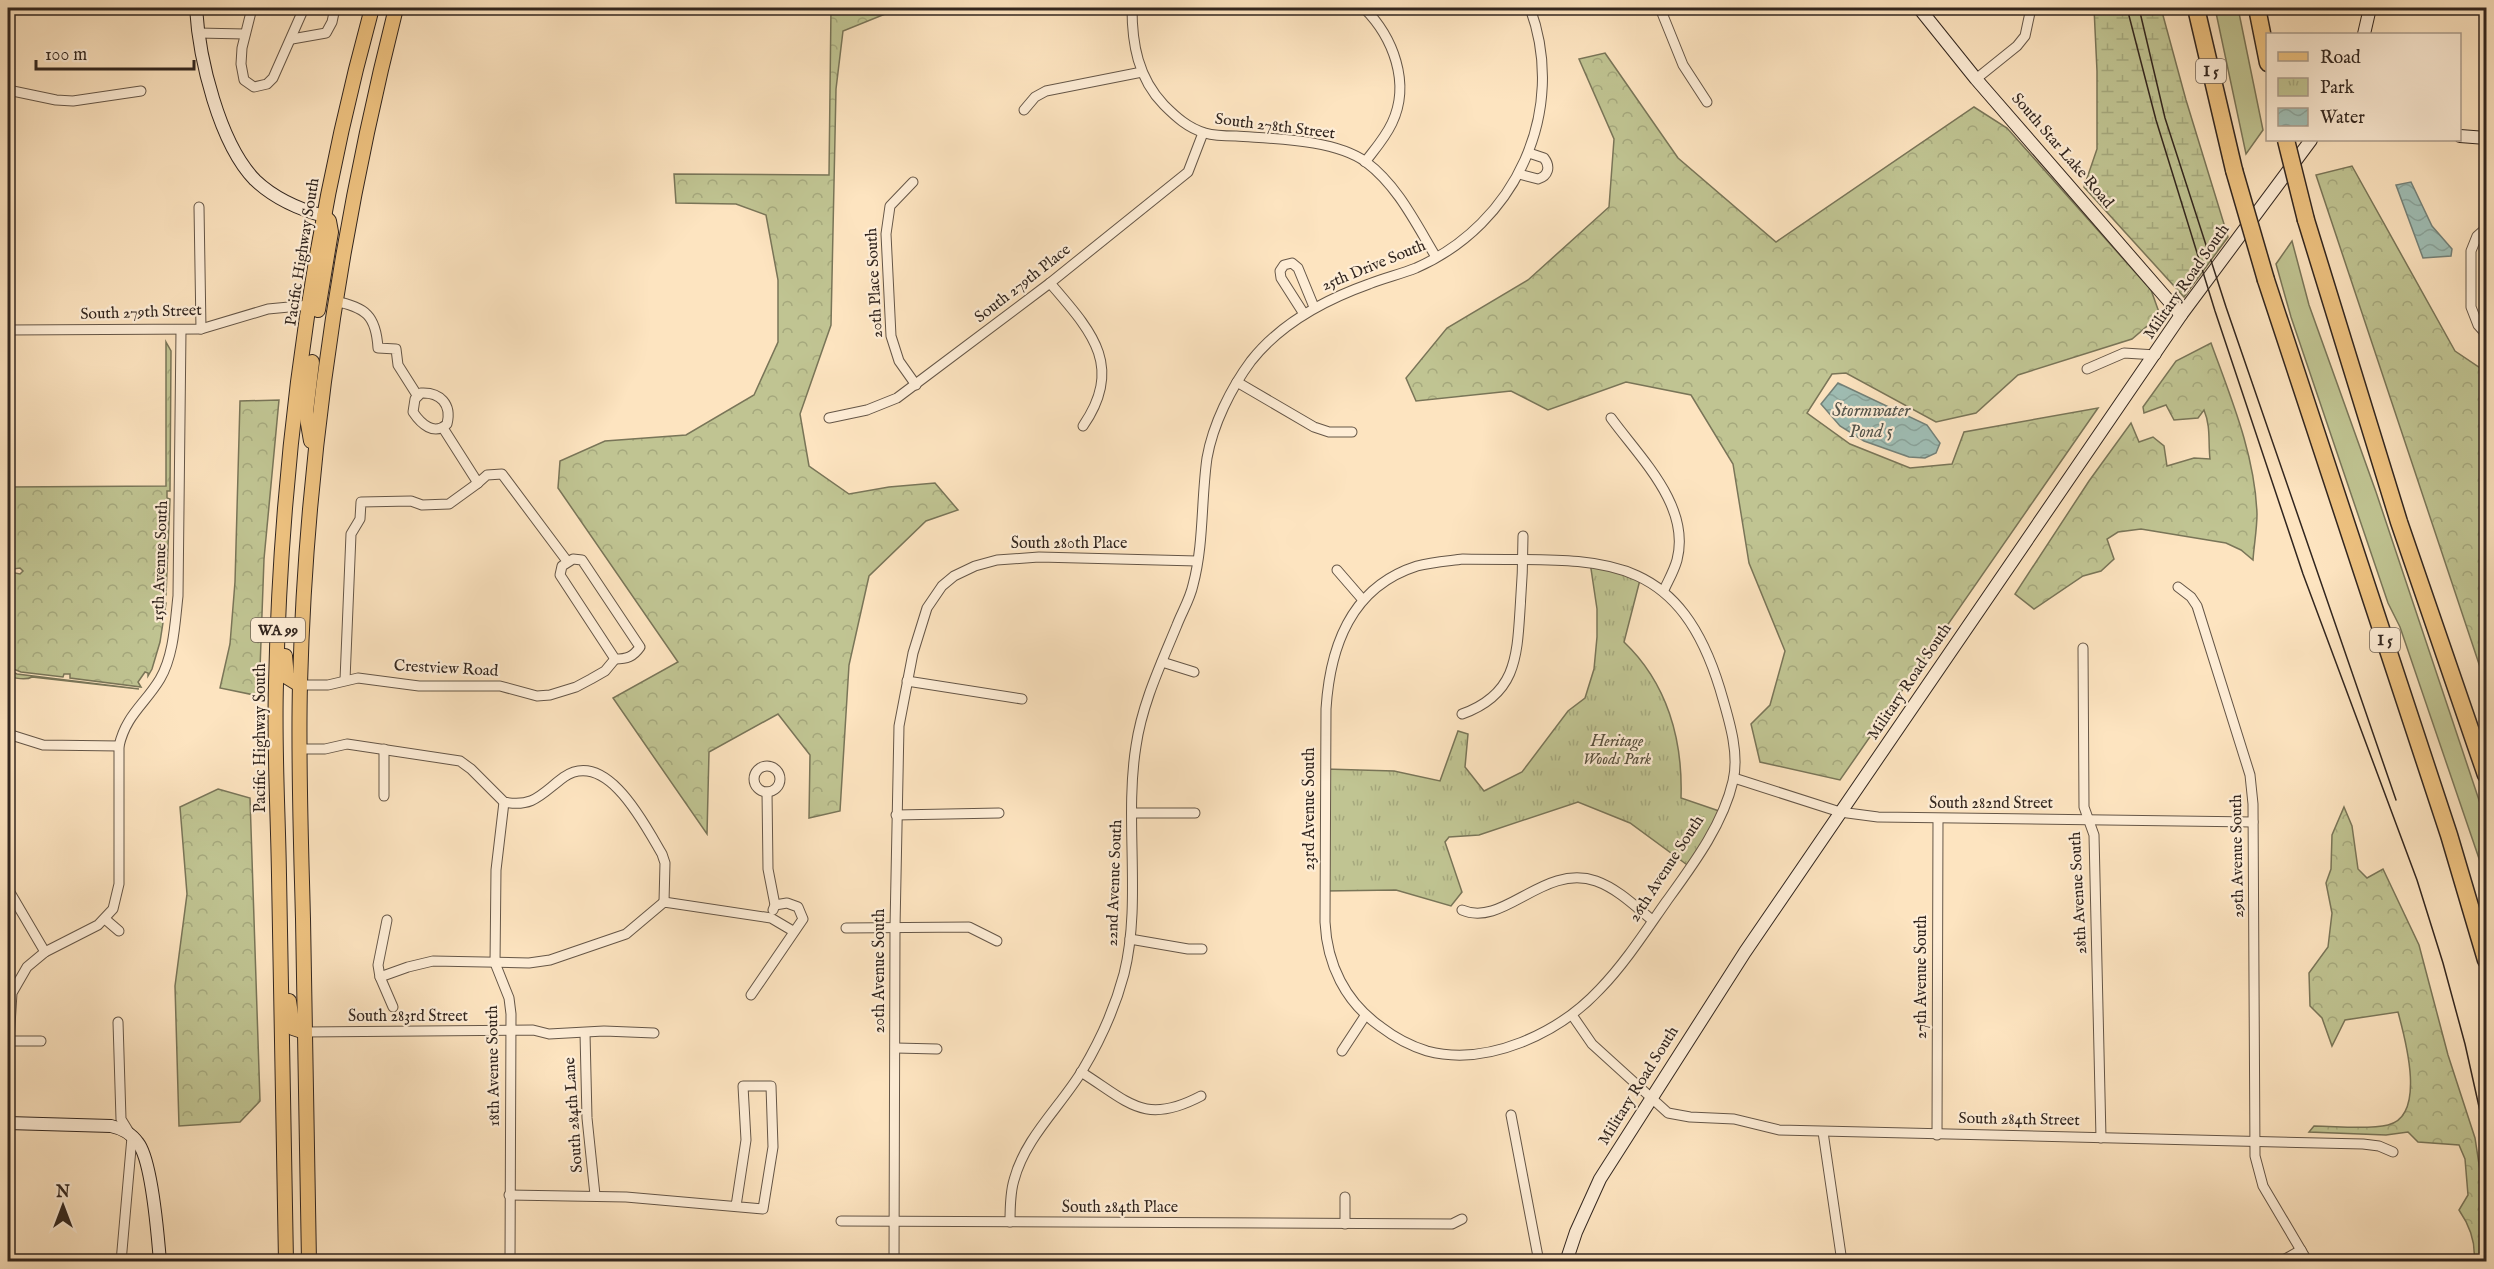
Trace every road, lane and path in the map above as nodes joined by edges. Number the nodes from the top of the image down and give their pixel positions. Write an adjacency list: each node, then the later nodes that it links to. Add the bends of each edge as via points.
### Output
1 (196, 8): 17 (main road)
2 (252, 8): 20 (street)
3 (304, 8): 21 (street)
4 (335, 8): 21 (street, via 326,33)
5 (372, 8): 39 (main road, Pacific Highway South / WA 99, via 352,79)
6 (396, 8): 43 (main road, WA 99, via 375,88)
7 (1132, 8): 23 (street, via 1135,50)
8 (1364, 8): 35 (street, via 1387,36 1399,79 1393,121)
9 (1530, 8): 34 (street, 25th Drive South, via 1539,39 1542,86)
10 (1660, 8): 27 (street, via 1683,65)
11 (1919, 8): 24 (main road, South Star Lake Road)
12 (2031, 8): 24 (street, via 2025,36)
13 (2196, 8): 116 (highway, I 5, bridge, via 2234,171 2266,280)
14 (2257, 8): 22 (highway)
15 (2268, 8): 18 (highway)
16 (2370, 8): 19 (main road)
17 (198, 33): 20 (street); 39 (main road, via 210,89 228,135 254,178 286,202)
18 (2269, 33)
19 (2364, 33)
20 (245, 34): 21 (street, via 242,75 254,87 273,78)
21 (292, 39)
22 (2266, 53)
23 (1142, 72): 28 (street, via 1046,91); 29 (street, via 1153,93 1171,112)
24 (1976, 79): 47 (main road, South Star Lake Road)
25 (8, 90): 26 (street, via 73,101)
26 (141, 91)
27 (1707, 102)
28 (1024, 110)
29 (1203, 133): 35 (street, South 278th Street, via 1312,144); 42 (street, South 279th Place, via 1188,172)
30 (2461, 135): 31 (main road)
31 (2487, 138)
32 (2286, 141): 86 (highway, bridge, via 2306,219 2398,522)
33 (2310, 141): 47 (main road, Military Road South)
34 (1529, 153): 36 (street, 25th Drive South); 36 (street, via 1544,158 1548,171 1538,179)
35 (1365, 162): 41 (street, South 278th Street, via 1399,196)
36 (1519, 174): 41 (street, 25th Drive South, via 1487,219)
37 (913, 182): 55 (street, 20th Place South, via 890,206 886,234 891,336 899,361)
38 (199, 207): 48 (street)
39 (324, 216): 44 (main road, Pacific Highway South / WA 99); 62 (main road, via 331,232 306,412)
40 (2484, 230): 51 (street, via 2471,251 2471,307 2478,325)
41 (1436, 257): 45 (street, 25th Drive South)
42 (1050, 283): 55 (street, South 279th Place); 59 (street, via 1082,322 1099,357 1100,398)
43 (334, 301): 56 (street, via 348,304 372,320 377,328 378,348 396,349 398,365); 62 (main road, WA 99)
44 (310, 306): 48 (street, South 279th Street, via 268,309); 65 (main road, Pacific Highway South / WA 99)
45 (1314, 307): 46 (street, 25th Drive South); 46 (street, via 1298,268 1292,263 1284,264 1281,278)
46 (1304, 314): 54 (street, 25th Drive South, via 1274,335)
47 (2181, 315): 52 (main road, Military Road South)
48 (201, 329): 50 (street, South 279th Street)
49 (8, 330): 50 (street, South 279th Street)
50 (182, 330): 83 (street, 15th Avenue South, via 178,596 173,635 166,667 131,714)
51 (2487, 334)
52 (2156, 355): 53 (street, via 2124,353); 91 (main road, Military Road South)
53 (2087, 369)
54 (1237, 382): 61 (street, via 1314,427 1329,432); 67 (street, 22nd Avenue South, via 1208,455)
55 (916, 385): 57 (street, South 279th Place, via 867,410)
56 (417, 395): 60 (street, via 413,412 420,422 432,429); 60 (street, via 430,393 443,399 448,415)
57 (829, 418)
58 (1611, 418): 71 (street, via 1674,510 1678,550)
59 (1083, 426)
60 (443, 428): 63 (street)
61 (1352, 432)
62 (314, 461): 79 (main road, WA 99)
63 (478, 483): 66 (street, Crestview Road, via 487,475 502,474); 77 (street, via 449,504 361,502 360,519 351,534)
64 (1523, 536): 68 (street)
65 (283, 552): 79 (main road, via 285,670 287,677); 115 (main road, Pacific Highway South / WA 99, via 276,687)
66 (567, 561): 74 (street, via 560,575); 74 (street, Crestview Road, via 582,560 640,647 626,659)
67 (1197, 561): 75 (street, 22nd Avenue South, via 1193,585); 78 (street, South 280th Place, via 1040,557 975,566 954,576 934,596 920,625)
68 (1523, 561): 71 (street, via 1608,565 1641,576); 72 (street, via 1463,559 1416,567 1378,586); 81 (street, via 1514,667 1491,700)
69 (1337, 570): 72 (street)
70 (2178, 587): 98 (street, 29th Avenue South, via 2197,606 2243,747 2252,784)
71 (1664, 590): 87 (street, 26th Avenue South, via 1699,639 1717,681 1731,731)
72 (1363, 600): 122 (street, 23rd Avenue South, via 1335,647 1328,682 1325,891 1328,951 1342,986)
73 (2083, 648): 97 (street, 28th Avenue South, via 2085,807)
74 (615, 658): 77 (street, Crestview Road, via 591,679 550,695 537,696 500,686 419,686 358,678)
75 (1162, 662): 76 (street); 93 (street, 22nd Avenue South, via 1144,710 1136,746)
76 (1194, 672)
77 (345, 680): 79 (street, Crestview Road, via 328,685)
78 (907, 681): 80 (street); 95 (street, 20th Avenue South, via 899,726)
79 (300, 685): 84 (main road, WA 99)
80 (1022, 699)
81 (1462, 714)
82 (8, 734): 83 (street, via 43,745)
83 (119, 746): 104 (street, 15th Avenue South, via 119,884 113,909)
84 (300, 749): 85 (street, via 347,744); 125 (main road, WA 99)
85 (384, 749): 89 (street); 90 (street, via 460,761)
86 (2487, 775)
87 (1734, 778): 91 (street, South 282nd Street); 106 (street, 26th Avenue South, via 1709,838)
88 (767, 792): 101 (street, via 768,869)
89 (384, 796)
90 (504, 802): 100 (street, via 536,800 572,773 585,772 605,779 630,800 662,854); 117 (street, 18th Avenue South, via 496,870)
91 (1840, 812): 96 (street, South 282nd Street); 135 (main road, Military Road South)
92 (999, 813): 95 (street)
93 (1132, 813): 94 (street); 111 (street, 22nd Avenue South)
94 (1195, 813)
95 (896, 815): 107 (street, 20th Avenue South)
96 (1938, 819): 97 (street, South 282nd Street); 139 (street, 27th Avenue South)
97 (2090, 820): 98 (street, South 282nd Street); 141 (street, 28th Avenue South, via 2094,835)
98 (2253, 822): 142 (street, 29th Avenue South)
99 (8, 890): 114 (street)
100 (664, 902): 103 (street); 117 (street, via 620,937 550,960)
101 (775, 905): 103 (street); 110 (street, via 787,903 798,907 803,919)
102 (1462, 910): 106 (street, via 1475,914 1495,910 1555,880 1577,878 1608,887)
103 (771, 918): 110 (street)
104 (105, 919): 109 (street); 114 (street)
105 (387, 920): 118 (street, via 378,965)
106 (1653, 920): 121 (street, 26th Avenue South, via 1612,975)
107 (895, 927): 108 (street); 112 (street, via 969,927); 130 (street, 20th Avenue South)
108 (846, 928)
109 (119, 931)
110 (793, 931): 119 (street)
111 (1130, 939): 113 (street); 133 (street, 22nd Avenue South, via 1114,1008)
112 (997, 941)
113 (1202, 949)
114 (45, 952): 128 (street, via 27,967 15,987)
115 (280, 952): 125 (main road, via 293,1028); 157 (main road, Pacific Highway South / WA 99)
116 (2487, 960)
117 (495, 963): 118 (street, via 433,961); 124 (street, 18th Avenue South, via 509,998)
118 (380, 977): 120 (street)
119 (751, 995)
120 (393, 1007)
121 (1572, 1014): 122 (street, via 1529,1039 1504,1048 1450,1054 1426,1051 1401,1040); 135 (street, via 1592,1044)
122 (1365, 1016): 132 (street)
123 (118, 1022): 140 (street, via 121,1119)
124 (511, 1031): 125 (street, South 283rd Street); 126 (street, South 283rd Street); 145 (street, 18th Avenue South)
125 (305, 1032): 158 (main road, WA 99)
126 (585, 1033): 127 (street, South 283rd Street); 146 (street, South 284th Lane, via 587,1118)
127 (654, 1033)
128 (8, 1041): 129 (street); 137 (street)
129 (41, 1041)
130 (896, 1048): 131 (street); 151 (street, 20th Avenue South)
131 (937, 1049)
132 (1342, 1051)
133 (1081, 1072): 134 (street, via 1129,1104 1147,1110 1167,1110); 152 (street, 22nd Avenue South, via 1019,1166 1011,1190)
134 (1201, 1096)
135 (1652, 1097): 138 (street, South 284th Street, via 1668,1113 1678,1116); 162 (main road, Military Road South, via 1600,1179)
136 (1511, 1115): 161 (street)
137 (8, 1123): 140 (main road, via 111,1126); 144 (street)
138 (1823, 1132): 139 (street, South 284th Street); 163 (street)
139 (1937, 1135): 141 (street, South 284th Street)
140 (132, 1137): 155 (street); 156 (main road, via 144,1154)
141 (2101, 1138): 142 (street, South 284th Street)
142 (2254, 1142): 143 (street, South 284th Street, via 2363,1144); 154 (street, 29th Avenue South, via 2256,1166 2264,1186)
143 (2393, 1152)
144 (8, 1191)
145 (509, 1195): 146 (street, South 284th Lane); 159 (street, 18th Avenue South)
146 (595, 1195): 148 (street, South 284th Lane)
147 (1345, 1197): 153 (street)
148 (736, 1206): 148 (street, South 284th Lane, via 763,1209 773,1147 771,1086 743,1086 746,1140)
149 (1462, 1219): 153 (street, South 284th Place, via 1452,1224)
150 (841, 1221): 151 (street, South 284th Place)
151 (894, 1222): 152 (street, South 284th Place); 160 (street, 20th Avenue South)
152 (1010, 1222): 153 (street, South 284th Place)
153 (1345, 1224)
154 (2301, 1250): 164 (street); 165 (street, 29th Avenue South)
155 (122, 1262)
156 (160, 1262)
157 (286, 1262)
158 (309, 1262)
159 (510, 1262)
160 (894, 1262)
161 (1539, 1262)
162 (1566, 1262)
163 (1842, 1262)
164 (2280, 1262)
165 (2308, 1262)

